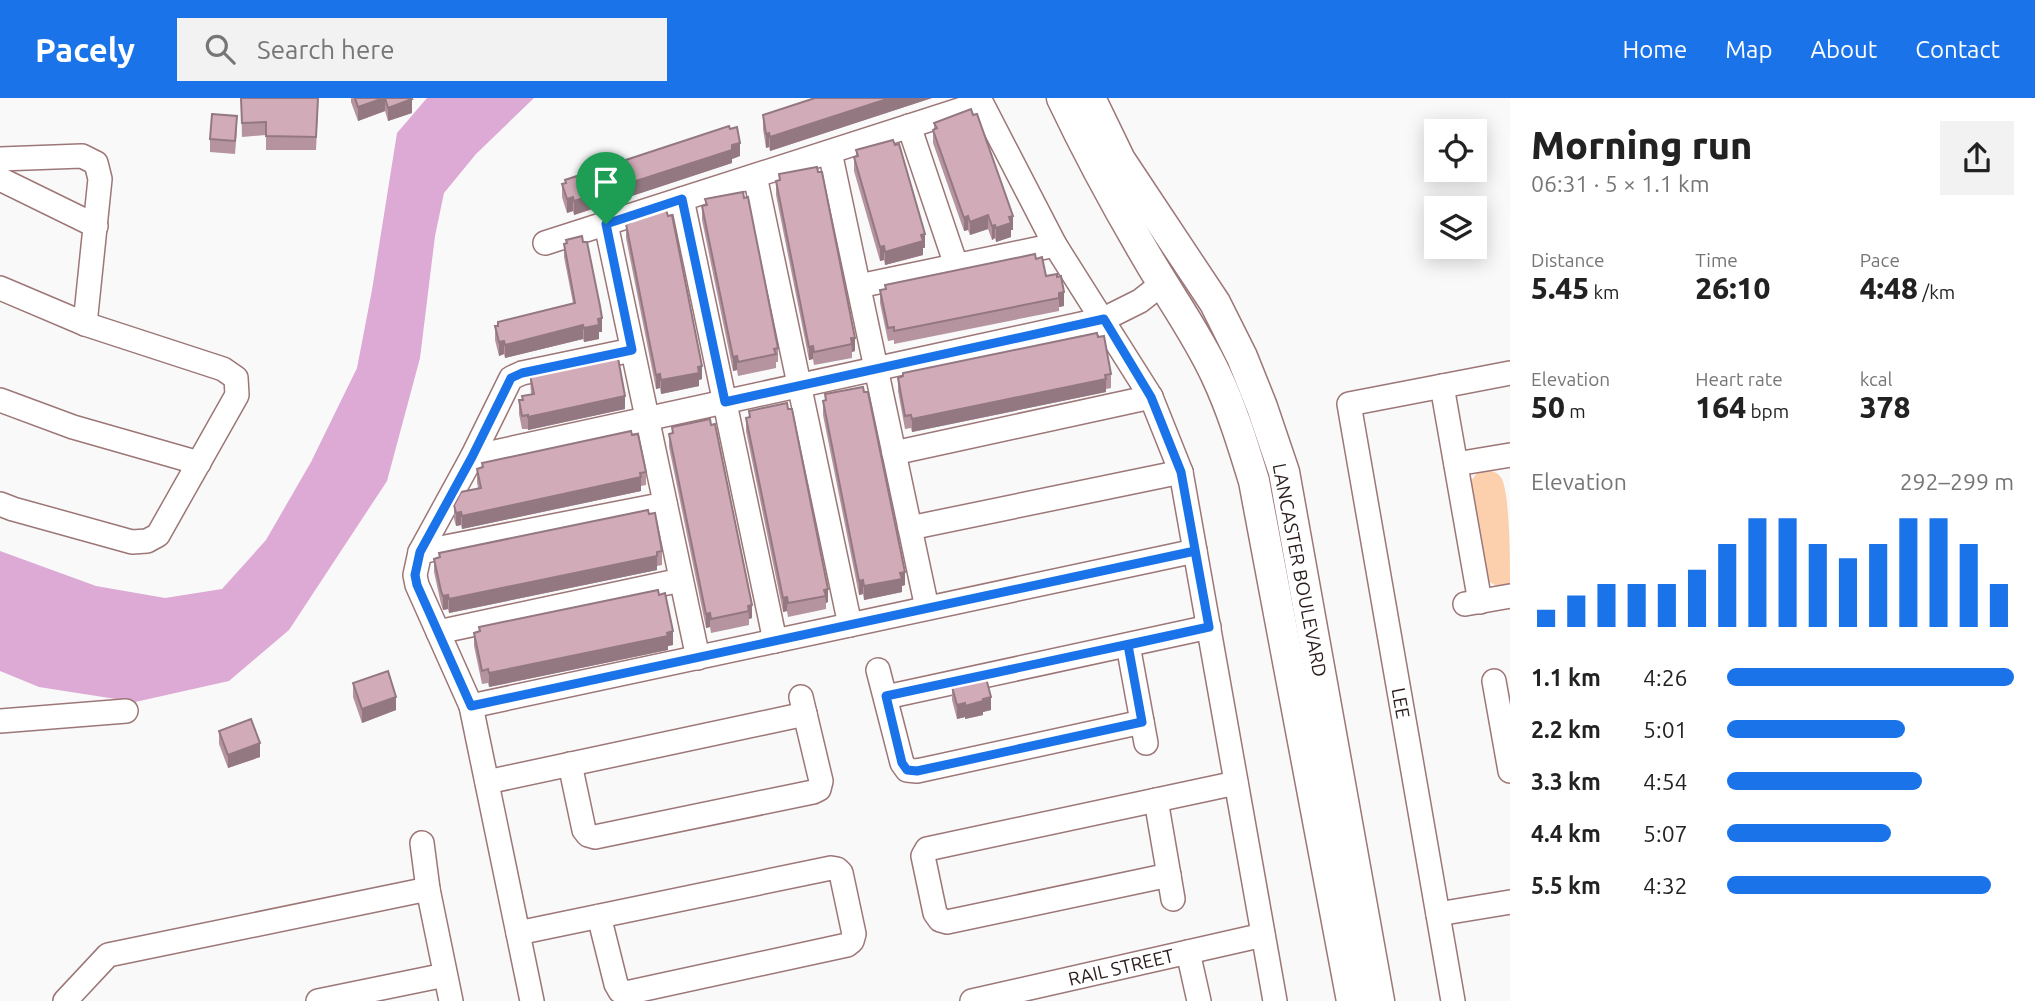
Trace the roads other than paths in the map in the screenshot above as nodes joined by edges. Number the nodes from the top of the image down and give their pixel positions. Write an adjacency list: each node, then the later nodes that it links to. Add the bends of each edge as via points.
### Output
1 (1062, 98): 15 (main road, LANCASTER BOULEVARD)
2 (1090, 98): 79 (main road, LANCASTER BOULEVARD, via 1120,160 1220,314 1242,357 1284,472)
3 (980, 101): 4 (street); 13 (street)
4 (909, 126): 5 (street); 14 (street)
5 (830, 152): 7 (street); 16 (street)
6 (0, 159): 11 (street, via 82,156 96,163 100,179)
7 (755, 176): 9 (street); 23 (street)
8 (0, 179): 11 (street)
9 (682, 199): 10 (street); 27 (street)
10 (606, 224): 12 (street); 20 (street)
11 (96, 226): 19 (street)
12 (545, 243)
13 (1055, 245): 14 (street); 18 (street)
14 (956, 265): 16 (street)
15 (1163, 283): 18 (street); 78 (main road, LANCASTER BOULEVARD, via 1217,376 1254,481)
16 (859, 286): 21 (street)
17 (0, 288): 19 (street)
18 (1104, 319): 21 (street); 25 (street)
19 (85, 324): 32 (street, via 223,369 236,378 237,395)
20 (632, 350): 28 (street); 31 (street, via 511,378)
21 (876, 369): 23 (street); 29 (street)
22 (1510, 373): 24 (street)
23 (799, 386): 27 (street); 43 (street)
24 (1441, 386): 33 (street); 65 (street, LEE, via 1349,404)
25 (1151, 397): 29 (street); 34 (street)
26 (0, 400): 32 (street, via 73,427)
27 (725, 402): 28 (street); 46 (street)
28 (647, 419): 31 (street); 36 (street)
29 (894, 453): 37 (street)
30 (1510, 455): 33 (street)
31 (472, 457): 39 (street)
32 (199, 463): 35 (street, via 158,535 147,541 132,542)
33 (1456, 464): 41 (street, via 1473,603)
34 (1181, 472): 37 (street); 38 (street)
35 (0, 504)
36 (665, 504): 39 (street); 40 (street)
37 (910, 528): 42 (street)
38 (1195, 551): 42 (street); 44 (street)
39 (420, 552): 45 (street, via 417,585)
40 (681, 580): 45 (street); 48 (street)
41 (1510, 596)
42 (927, 608): 43 (street)
43 (850, 625): 46 (street)
44 (1209, 627): 47 (street); 58 (street)
45 (439, 632): 52 (street)
46 (775, 641): 48 (street)
47 (1128, 645): 51 (street); 51 (street, via 1144,732 907,770)
48 (698, 658): 52 (street)
49 (878, 670): 51 (street)
50 (1494, 681): 56 (street)
51 (886, 696)
52 (471, 706): 57 (street)
53 (126, 710): 54 (street)
54 (0, 721)
55 (570, 764): 55 (street, via 803,706 821,781 813,792 595,837 584,830); 57 (street)
56 (1510, 771)
57 (487, 782): 67 (street)
58 (1236, 783): 59 (street); 68 (street)
59 (1156, 800): 61 (street); 61 (street, via 927,849 923,864 935,913 947,922)
60 (422, 843): 62 (street)
61 (1169, 874): 63 (street)
62 (428, 888): 70 (street); 71 (street, via 108,955)
63 (1173, 899)
64 (1510, 902): 65 (street)
65 (1438, 915): 80 (street, LEE)
66 (600, 916): 66 (street, via 831,868 841,873 854,934 847,944 626,993 616,984); 67 (street)
67 (518, 933): 74 (street)
68 (1263, 935): 69 (street, RAIL STREET); 77 (street)
69 (1188, 952): 75 (street, RAIL STREET); 76 (street, RAIL STREET)
70 (445, 975): 72 (street); 73 (street)
71 (65, 1001)
72 (318, 1001)
73 (451, 1001)
74 (532, 1001)
75 (972, 1001)
76 (1199, 1001)
77 (1275, 1001)
78 (1352, 1001)
79 (1379, 1001)
80 (1453, 1001)

